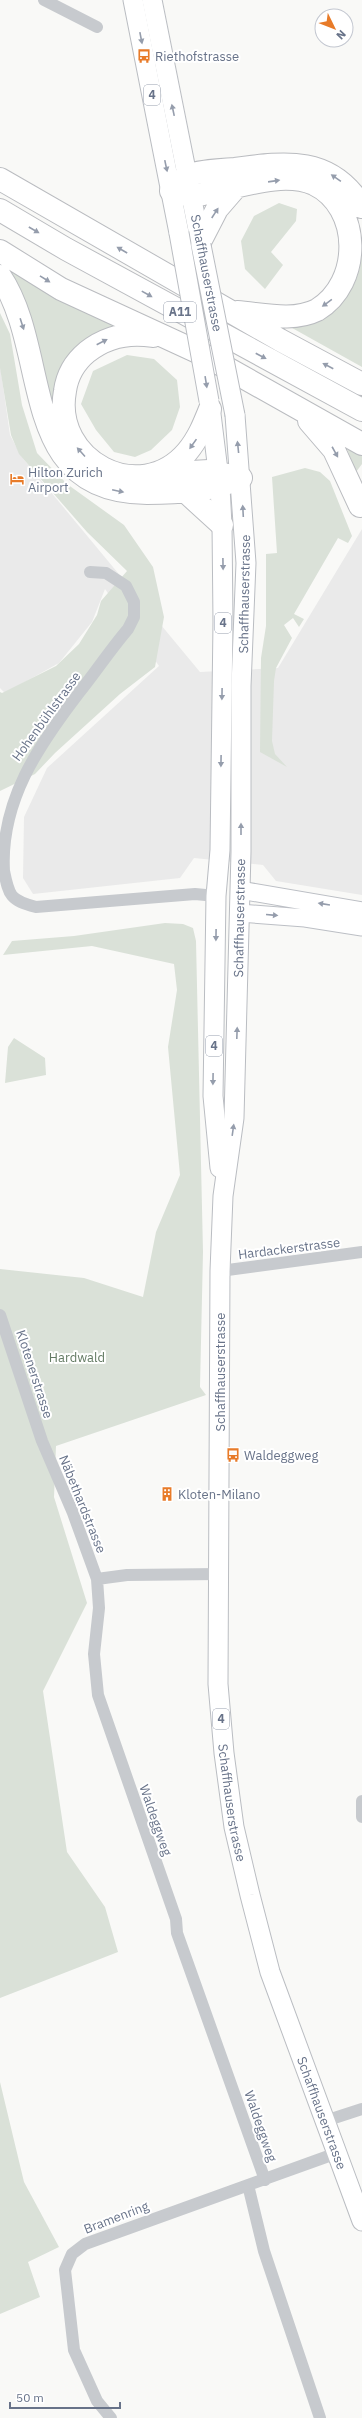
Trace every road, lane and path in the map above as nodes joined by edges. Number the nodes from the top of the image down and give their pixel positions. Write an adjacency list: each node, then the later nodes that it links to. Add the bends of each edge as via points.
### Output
1 (44, 0): 4 (street)
2 (133, 0): 6 (main road, Schaffhauserstrasse / 4, one-way to 6)
3 (152, 0): 6 (main road, Schaffhauserstrasse / 4, one-way to 3)
4 (97, 27)
5 (0, 179): 13 (highway, A11, one-way to 5)
6 (183, 187): 7 (highway); 8 (highway, one-way to 6, via 335,177 297,163 270,164); 10 (main road, Schaffhauserstrasse / 4); 17 (main road, Schaffhauserstrasse / 4, one-way to 17, bridge, via 179,233)
7 (236, 188): 10 (highway, one-way to 7, via 217,209); 13 (highway, one-way to 13, via 287,179 305,181 320,187 335,198 346,212 354,233 356,248 354,265 347,282 334,298 317,310 302,315 286,316)
8 (362, 206)
9 (0, 210): 18 (highway, A11, one-way to 18, via 93,264)
10 (201, 244): 21 (main road, Schaffhauserstrasse / 4, one-way to 10, bridge, via 235,415)
11 (0, 251): 14 (highway, one-way to 14, via 61,289)
12 (0, 276): 24 (highway, one-way to 24, via 13,299 24,331 46,424 55,444 69,464 95,484 121,492)
13 (229, 311): 15 (highway, A11, one-way to 13)
14 (164, 337): 16 (highway, via 202,354); 20 (highway, one-way to 14, via 118,474 98,466 85,456 73,442 67,429 64,395 74,367 97,345 110,338 129,335)
15 (362, 384)
16 (290, 402): 19 (highway); 23 (highway, one-way to 23, via 324,436 334,450 360,506 358,490)
17 (210, 405): 20 (highway, one-way to 20, via 200,433 186,453); 22 (main road, Schaffhauserstrasse / 4)
18 (362, 410)
19 (362, 444)
20 (156, 474): 22 (highway)
21 (241, 478): 22 (highway); 27 (main road, Schaffhauserstrasse / 4, one-way to 21, via 241,686 246,562)
22 (219, 479): 24 (highway); 25 (main road, Schaffhauserstrasse / 4)
23 (362, 479)
24 (187, 493): 25 (highway)
25 (222, 525): 28 (main road, Schaffhauserstrasse / 4, one-way to 28, via 220,850)
26 (90, 572): 28 (street, Hohenbühlstrasse, via 106,573 125,584 134,602 134,617 128,629 40,744 22,772 3,823 2,860 8,892 17,902 36,907 195,894)
27 (240, 890): 28 (main road); 29 (main road, one-way to 27); 30 (main road, Schaffhauserstrasse / 4)
28 (216, 896): 30 (main road); 32 (main road, Schaffhauserstrasse / 4, one-way to 32, via 213,1096)
29 (362, 911)
30 (239, 913): 31 (main road, one-way to 31, via 306,918); 32 (main road, Schaffhauserstrasse / 4, one-way to 30, via 234,1118)
31 (362, 927)
32 (223, 1196): 34 (main road, Schaffhauserstrasse / 4)
33 (362, 1252): 34 (street, Hardackerstrasse)
34 (220, 1271): 37 (main road, Schaffhauserstrasse / 4)
35 (0, 1315): 36 (street, Klotenerstrasse)
36 (42, 1441): 38 (street, Näbethardstrasse, via 73,1513)
37 (219, 1574): 38 (street, via 127,1575); 42 (main road, Schaffhauserstrasse / 4, via 218,1684 234,1828 270,1972)
38 (97, 1579): 44 (street, Waldeggweg, via 98,1620 94,1654 98,1695 176,1919 177,1933)
39 (362, 1801): 40 (street)
40 (362, 1817)
41 (362, 2109): 42 (street)
42 (325, 2121): 43 (main road, Schaffhauserstrasse / 4)
43 (337, 2153): 44 (street, Bramenring); 46 (main road, Schaffhauserstrasse / 4)
44 (265, 2180): 45 (street, Bramenring)
45 (248, 2185): 47 (street, Bramenring, via 85,2244 72,2254 64,2270 74,2350 97,2401); 48 (street, via 264,2251)
46 (362, 2221)
47 (111, 2418)
48 (320, 2418)

